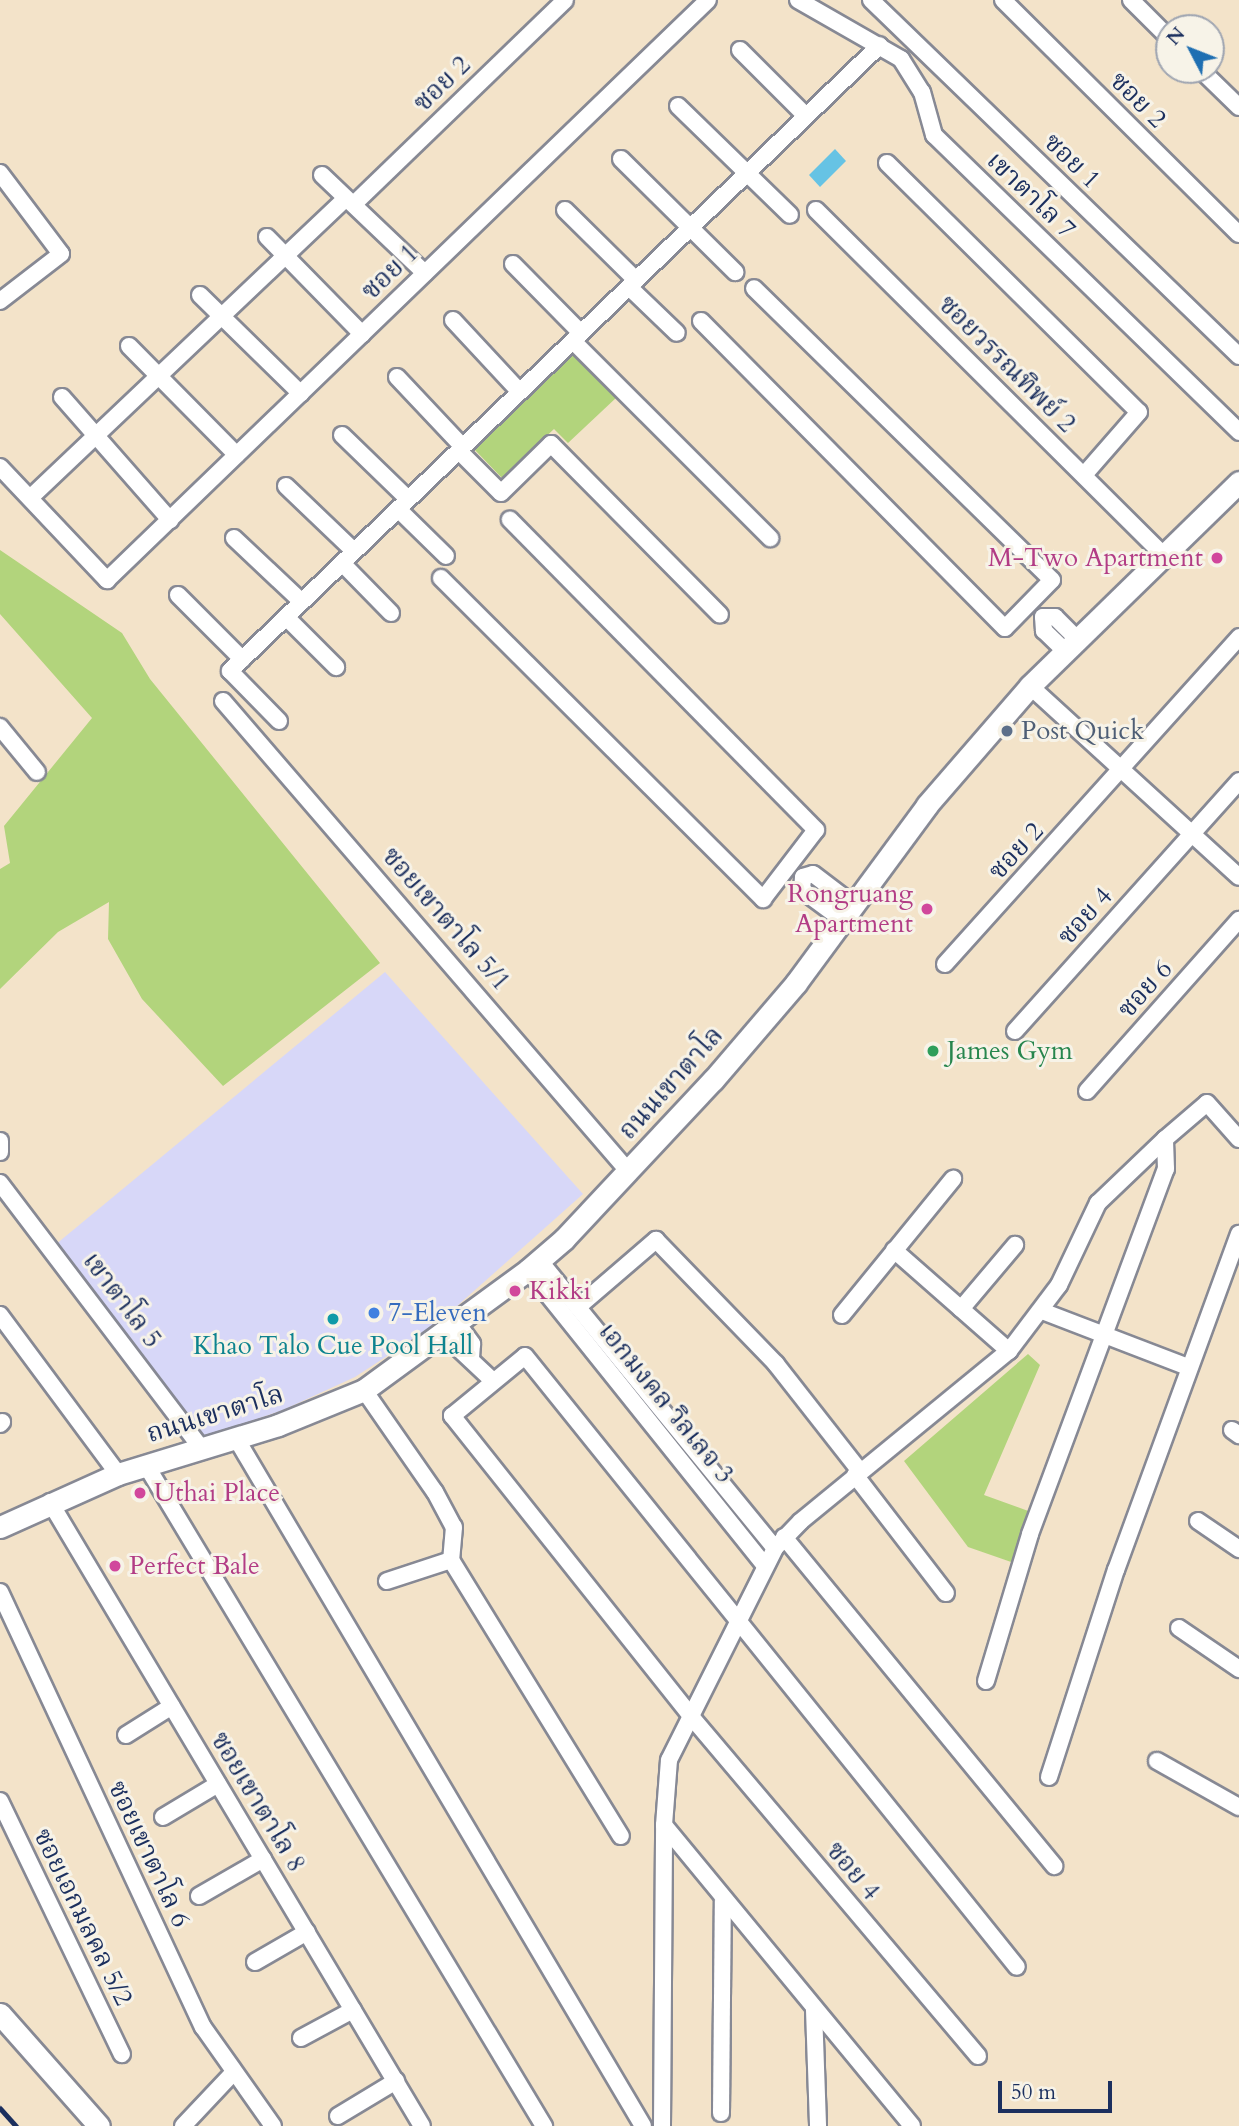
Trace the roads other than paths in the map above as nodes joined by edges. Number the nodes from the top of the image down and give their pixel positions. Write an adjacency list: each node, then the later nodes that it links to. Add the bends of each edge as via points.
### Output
1 (565, 0): 19 (street, ซอย 2)
2 (708, 0): 29 (street, ซอย 1)
3 (798, 0): 8 (street, เขาตาโล 7)
4 (871, 0): 41 (street, ซอย 1)
5 (1003, 0): 24 (street, ซอย 2)
6 (1131, 0): 7 (street)
7 (1155, 24)
8 (880, 45): 13 (street); 47 (street, เขาตาโล 7, via 901,59 922,92 934,135)
9 (740, 50): 13 (street)
10 (1215, 84): 12 (street)
11 (678, 106): 17 (street)
12 (1239, 107)
13 (806, 116): 17 (street)
14 (621, 159): 23 (street)
15 (887, 163): 53 (street, via 1139,412)
16 (0, 173): 33 (street, via 61,254)
17 (747, 173): 22 (street); 23 (street)
18 (322, 175): 19 (street)
19 (349, 202): 26 (street, ซอย 2); 29 (street)
20 (565, 210): 30 (street)
21 (816, 210): 53 (street, ซอยวรรณทิพย์ 2)
22 (790, 215)
23 (691, 227): 28 (street); 30 (street)
24 (1239, 234)
25 (267, 237): 26 (street)
26 (285, 256): 34 (street, ซอย 2); 38 (street)
27 (513, 264): 39 (street)
28 (735, 272)
29 (425, 273): 38 (street, ซอย 1)
30 (632, 283): 37 (street); 39 (street)
31 (754, 288): 68 (street, via 1052,580)
32 (200, 295): 34 (street)
33 (0, 301)
34 (222, 316): 42 (street, ซอย 2); 45 (street)
35 (453, 320): 44 (street)
36 (701, 321): 68 (street, via 1005,628)
37 (677, 333)
38 (362, 334): 45 (street, ซอย 1)
39 (577, 337): 44 (street); 61 (street)
40 (130, 346): 42 (street)
41 (1239, 356)
42 (158, 376): 49 (street, ซอย 2); 51 (street)
43 (397, 377): 50 (street)
44 (520, 392): 50 (street)
45 (301, 394): 51 (street, ซอย 1)
46 (62, 397): 49 (street)
47 (1239, 432)
48 (342, 435): 57 (street)
49 (95, 436): 56 (street, ซอย 2); 58 (street)
50 (461, 449): 57 (street); 70 (street, via 501,493 551,444)
51 (237, 455): 58 (street, ซอย 1)
52 (3, 475): 56 (street)
53 (1084, 475): 62 (street, ซอยวรรณทิพย์ 2)
54 (1239, 482): 62 (street, ถนนเขาตาโล)
55 (286, 486): 64 (street)
56 (30, 498): 58 (street, ซอย 1, via 107,580)
57 (403, 504): 63 (street); 64 (street)
58 (170, 520)
59 (510, 520): 84 (street, via 816,830)
60 (234, 538): 67 (street)
61 (770, 538)
62 (1163, 554): 73 (street, ถนนเขาตาโล)
63 (446, 556)
64 (348, 557): 67 (street); 69 (street)
65 (441, 578): 84 (street, via 763,899)
66 (178, 595): 74 (street)
67 (302, 602): 71 (street)
68 (1028, 604): 73 (street, via 1043,617 1055,617)
69 (391, 613)
70 (720, 615)
71 (286, 617): 74 (street); 75 (street)
72 (1239, 637): 80 (street)
73 (1070, 644): 76 (street, ถนนเขาตาโล)
74 (242, 659): 78 (street, via 230,670)
75 (337, 667)
76 (1030, 686): 80 (street); 86 (street, ถนนเขาตาโล, via 926,806)
77 (223, 701): 95 (street, ซอยเขาตาโล 5/1)
78 (279, 721)
79 (0, 727): 81 (street)
80 (1122, 770): 83 (street); 88 (street, ซอย 2)
81 (37, 772)
82 (1239, 781): 83 (street, ซอย 4)
83 (1191, 834): 85 (street); 89 (street, ซอย 4)
84 (790, 866): 86 (street, via 803,877 813,874)
85 (1239, 877)
86 (849, 913): 95 (street, ถนนเขาตาโล, via 796,983)
87 (1239, 920): 90 (street, ซอย 6)
88 (945, 964)
89 (1015, 1031)
90 (1087, 1091)
91 (1165, 1139): 92 (street, via 1207,1103); 104 (street, via 1098,1203); 108 (street, via 1166,1169)
92 (1239, 1139)
93 (0, 1141): 94 (street)
94 (0, 1152)
95 (629, 1172): 101 (street, ถนนเขาตาโล)
96 (953, 1179): 100 (street)
97 (0, 1183): 114 (street, เขาตาโล 5)
98 (1239, 1234): 110 (street)
99 (1015, 1245): 103 (street)
100 (894, 1250): 103 (street); 106 (street)
101 (534, 1265): 102 (street, เอกมงคล วิลเลจ 3); 107 (street, ถนนเขาตาโล); 124 (street, เอกมงคล วิลเลจ 3)
102 (578, 1307): 116 (street, via 656,1240 776,1364); 121 (street, เอกมงคล วิลเลจ 3)
103 (961, 1309): 109 (street)
104 (1042, 1311): 108 (street); 109 (street)
105 (0, 1315): 117 (street)
106 (842, 1315)
107 (450, 1329): 111 (street, via 472,1344 471,1357); 112 (street, ถนนเขาตาโล)
108 (1102, 1336): 110 (street); 131 (street, via 1030,1534)
109 (1009, 1351): 116 (street)
110 (1188, 1367): 136 (street)
111 (494, 1381): 128 (street, via 525,1356); 133 (street, ซอย 4, via 452,1416)
112 (364, 1390): 113 (street, ถนนเขาตาโล); 123 (street, via 454,1527)
113 (236, 1438): 114 (street, ถนนเขาตาโล); 165 (street)
114 (201, 1448): 115 (street, ถนนเขาตาโล)
115 (146, 1465): 117 (street, ถนนเขาตาโล); 164 (street)
116 (858, 1473): 121 (street); 127 (street)
117 (118, 1474): 118 (street, ถนนเขาตาโล)
118 (50, 1502): 120 (street, ถนนเขาตาโล); 132 (street, ซอยเขาตาโล 8)
119 (1198, 1521): 122 (street)
120 (0, 1527)
121 (780, 1543): 124 (street); 144 (street, เอกมงคล วิลเลจ 3)
122 (1239, 1549)
123 (451, 1560): 125 (street); 142 (street)
124 (765, 1566): 128 (street)
125 (387, 1581)
126 (0, 1592): 156 (street, ซอยเขาตาโล 6, via 203,2027)
127 (946, 1593)
128 (741, 1623): 133 (street); 149 (street)
129 (1179, 1628): 130 (street)
130 (1239, 1669)
131 (986, 1681)
132 (172, 1706): 134 (street); 137 (street, ซอยเขาตาโล 8)
133 (691, 1716): 141 (street, via 668,1760); 155 (street, ซอย 4)
134 (126, 1735)
135 (1157, 1761): 139 (street)
136 (1049, 1777)
137 (218, 1784): 140 (street); 143 (street, ซอยเขาตาโล 8)
138 (0, 1801): 154 (street, ซอยเอกมลคล 5/2)
139 (1239, 1807)
140 (163, 1817)
141 (664, 1825): 146 (street); 166 (street)
142 (621, 1836)
143 (263, 1859): 145 (street); 147 (street, ซอยเขาตาโล 8)
144 (1054, 1866)
145 (199, 1896)
146 (723, 1901): 151 (street); 158 (street)
147 (307, 1933): 148 (street); 150 (street, ซอยเขาตาโล 8)
148 (255, 1962)
149 (1017, 1967)
150 (353, 2010): 153 (street); 157 (street, ซอยเขาตาโล 8)
151 (814, 2010): 167 (street); 168 (street)
152 (0, 2014): 160 (street)
153 (301, 2038)
154 (122, 2054)
155 (978, 2056)
156 (233, 2073): 161 (street); 162 (street, ซอยเขาตาโล 6)
157 (396, 2081): 159 (street); 163 (street, ซอยเขาตาโล 8)
158 (721, 2113)
159 (338, 2116)
160 (99, 2126)
161 (183, 2126)
162 (273, 2126)
163 (422, 2126)
164 (544, 2126)
165 (643, 2126)
166 (662, 2126)
167 (818, 2126)
168 (912, 2126)

